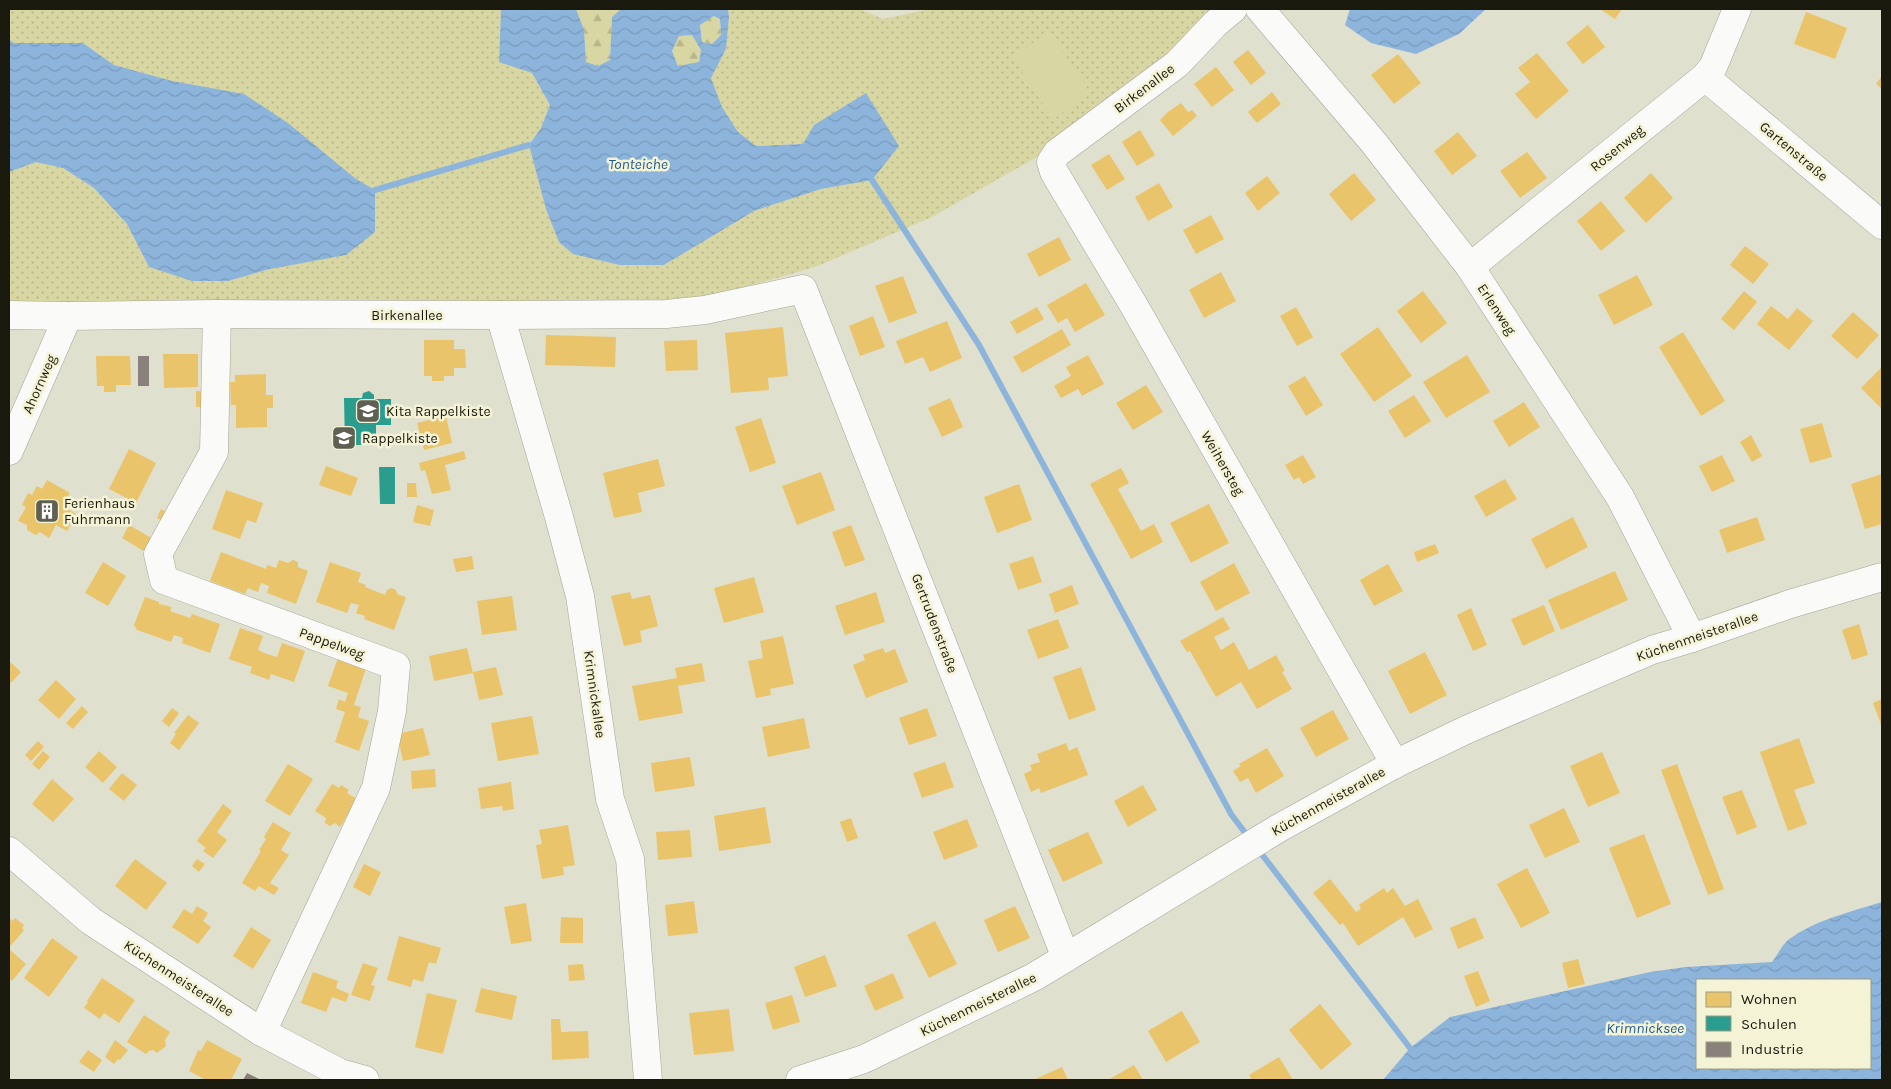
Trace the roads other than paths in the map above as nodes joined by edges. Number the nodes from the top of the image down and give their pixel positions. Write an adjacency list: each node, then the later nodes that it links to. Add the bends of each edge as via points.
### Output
1 (1233, 9): 5 (street, Birkenallee, via 1177,64 1057,153)
2 (1260, 9): 7 (street, Erlenweg, via 1374,143)
3 (1736, 9): 4 (street, Rosenweg, via 1713,67)
4 (1705, 77): 6 (street, Gartenstraße); 7 (street, Rosenweg)
5 (1051, 162): 16 (street, Weihersteg)
6 (1882, 225)
7 (1470, 267): 15 (street, Erlenweg, via 1620,497)
8 (803, 289): 11 (street, Birkenallee, via 705,310 666,314); 18 (street, Gertrudenstraße)
9 (217, 314): 11 (street, Birkenallee); 12 (street, Birkenallee); 19 (street, Pappelweg, via 214,452 158,554 164,580 396,666 392,711 376,788)
10 (9, 315): 12 (street, Birkenallee)
11 (500, 315): 21 (street, Krimnickallee, via 580,596 610,799 630,859)
12 (68, 316): 13 (street, Ahornweg)
13 (9, 451)
14 (1882, 577): 15 (street, Küchenmeisterallee)
15 (1692, 638): 16 (street, Küchenmeisterallee, via 1652,650 1542,696)
16 (1395, 764): 18 (street, Küchenmeisterallee, via 1279,828)
17 (9, 852): 19 (street, Küchenmeisterallee, via 91,921)
18 (1066, 958): 22 (street, Küchenmeisterallee, via 1034,977 864,1059)
19 (262, 1032): 20 (street, Küchenmeisterallee, via 340,1073)
20 (365, 1080)
21 (648, 1080)
22 (800, 1080)

